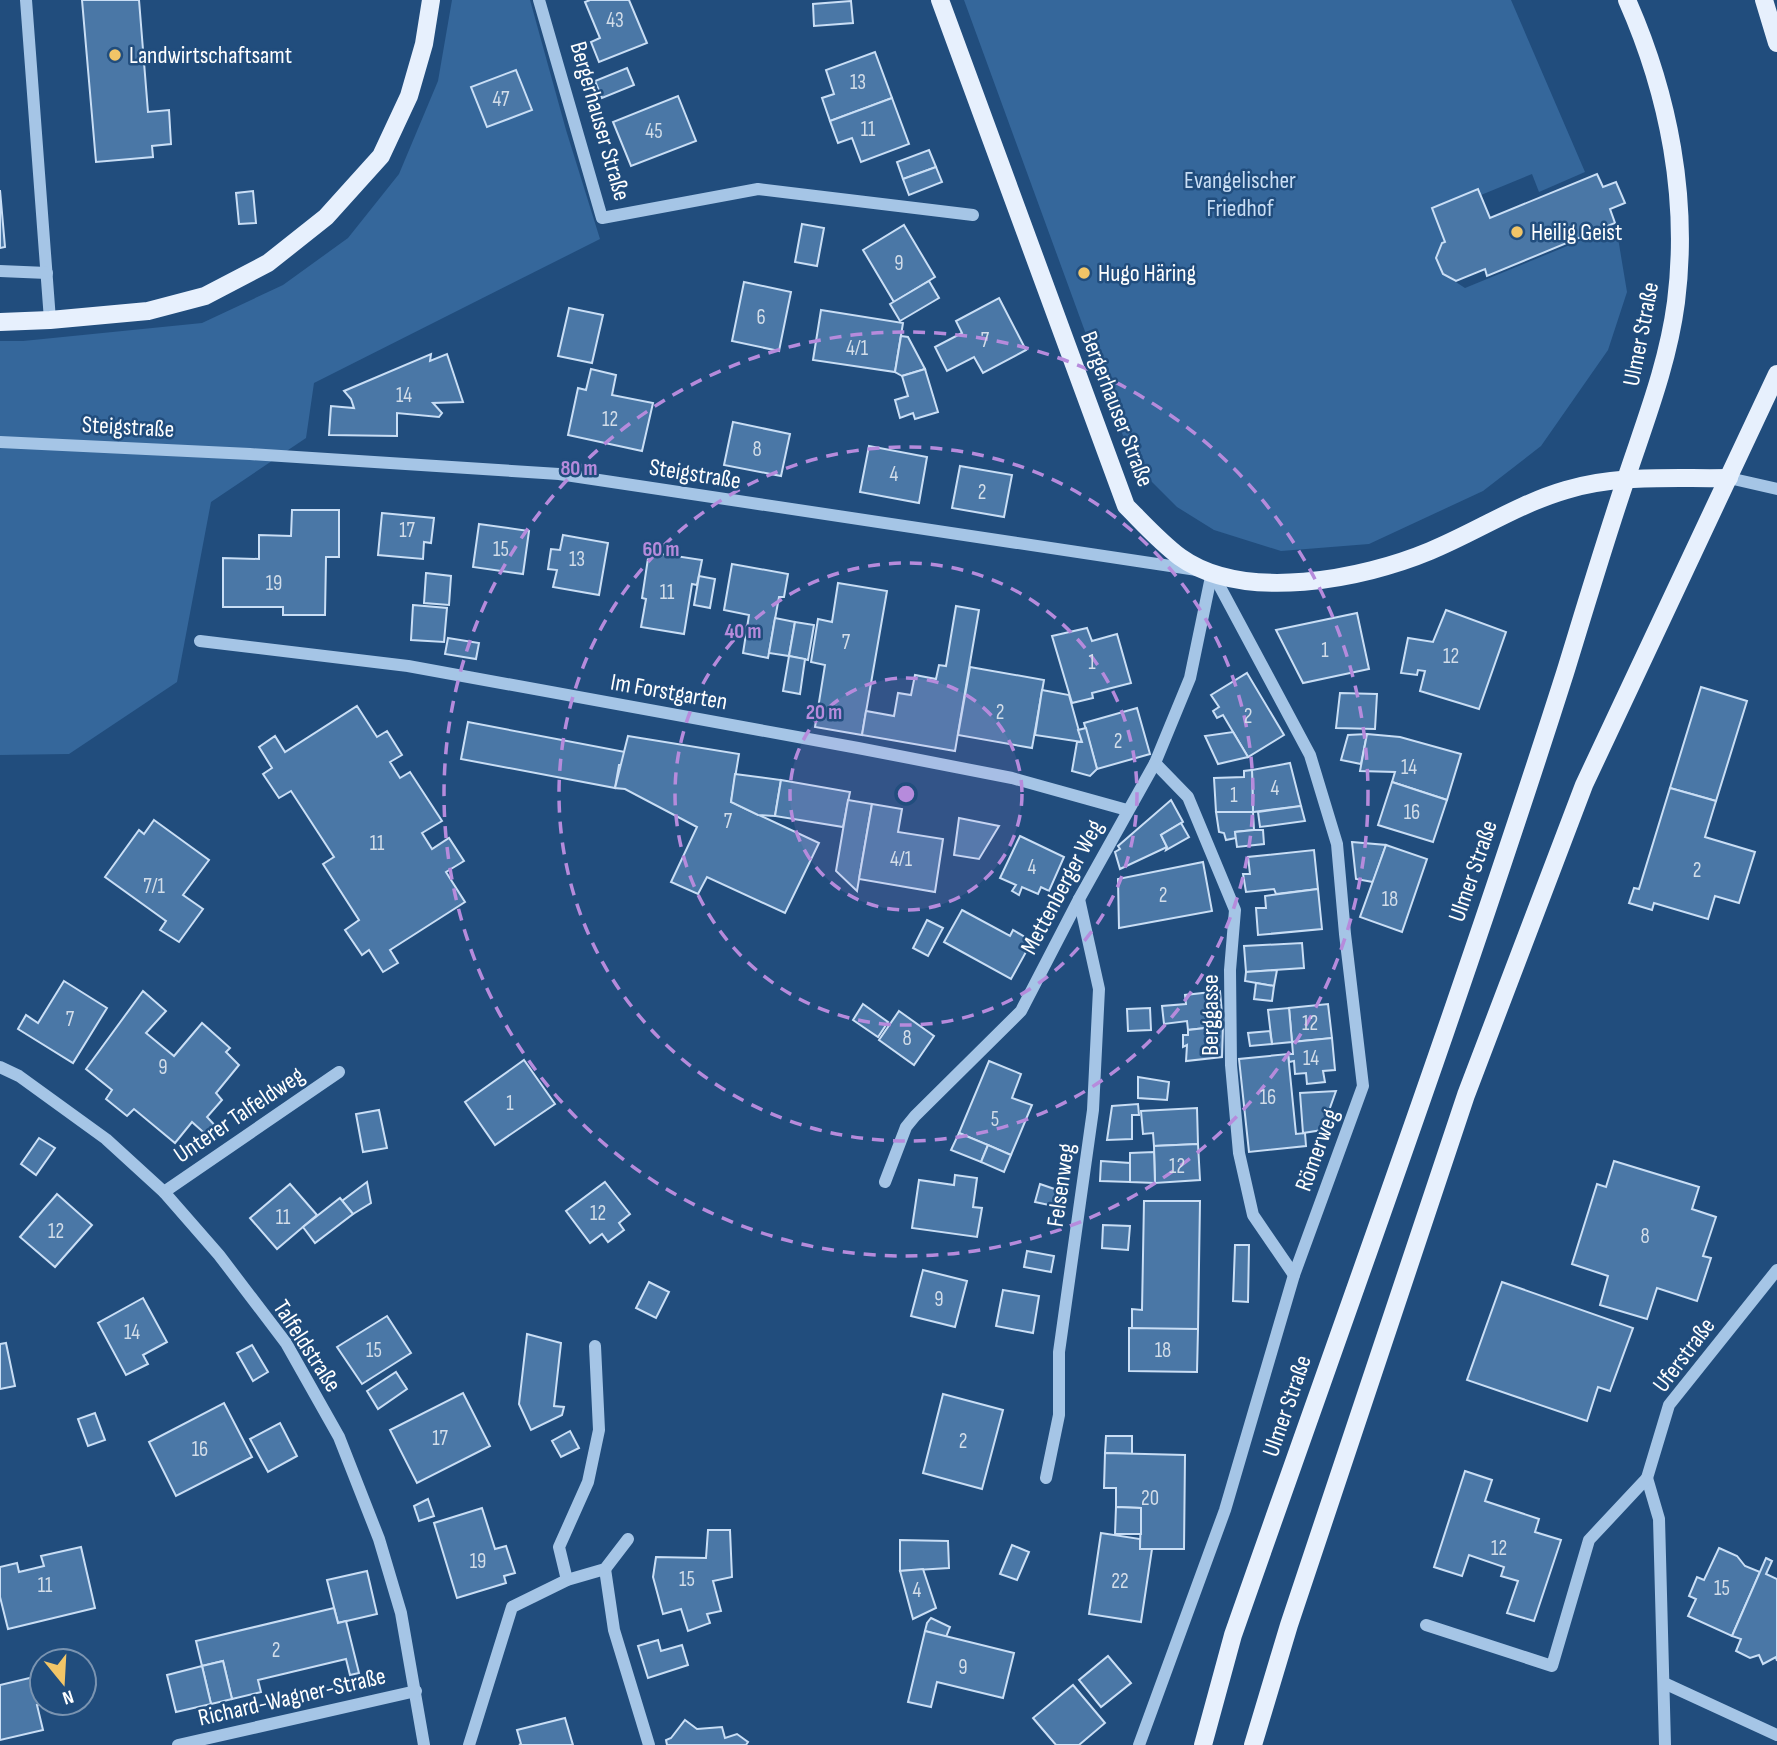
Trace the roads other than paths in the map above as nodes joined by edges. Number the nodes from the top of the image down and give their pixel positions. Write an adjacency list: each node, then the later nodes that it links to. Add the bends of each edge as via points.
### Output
1 (26, 0): 10 (street)
2 (431, 0): 11 (main road, via 409,96 381,156 326,217 268,263 205,296 148,310)
3 (539, 0): 8 (street, Bergerhauser Straße, via 602,218 758,189)
4 (940, 0): 18 (main road, Bergerhauser Straße, via 1126,506 1181,558)
5 (1627, 0): 16 (main road, Ulmer Straße, via 1670,131 1681,228 1676,304 1659,385)
6 (1764, 0): 7 (main road)
7 (1777, 43)
8 (973, 215)
9 (0, 271): 10 (street)
10 (47, 273): 11 (street)
11 (50, 320): 12 (main road)
12 (0, 322)
13 (1777, 374): 15 (main road)
14 (0, 442): 18 (street, Steigstraße, via 559,474)
15 (1729, 478): 16 (main road, Bergerhauser Straße); 17 (street); 45 (main road, via 1584,785 1466,1095)
16 (1626, 479): 18 (main road, Bergerhauser Straße, via 1561,491 1431,550 1339,579 1282,583); 44 (main road, Ulmer Straße, via 1540,750 1233,1635)
17 (1777, 489)
18 (1212, 572): 20 (street, Mettenberger Weg, via 1190,677); 28 (street, Römerweg, via 1310,755 1337,844 1363,1086)
19 (200, 641): 21 (street, Im Forstgarten, via 408,666 1012,779)
20 (1154, 763): 21 (street, Mettenberger Weg); 28 (street, Berggasse, via 1188,797 1235,910 1231,1065 1239,1153 1253,1215)
21 (1127, 810): 22 (street, Mettenberger Weg)
22 (1079, 899): 25 (street, Mettenberger Weg, via 1021,1011 906,1127); 30 (street, Felsenweg, via 1099,989 1093,1110 1059,1352 1059,1415)
23 (0, 1067): 26 (street, Talfeldstraße, via 106,1139)
24 (339, 1072): 26 (street, Unterer Talfeldweg)
25 (885, 1182)
26 (164, 1192): 37 (street, Talfeldstraße, via 286,1343 339,1437 379,1539)
27 (1777, 1270): 31 (street, Uferstraße, via 1669,1405)
28 (1294, 1275): 43 (street, Römerweg, via 1225,1510)
29 (596, 1346): 34 (street, via 599,1430 588,1482 559,1547)
30 (1046, 1478)
31 (1647, 1478): 35 (street, via 1589,1540 1552,1666); 36 (street, via 1659,1519)
32 (628, 1539): 33 (street)
33 (605, 1569): 34 (street); 42 (street, via 614,1630)
34 (567, 1580): 41 (street, via 512,1607)
35 (1426, 1625)
36 (1664, 1683): 38 (street); 46 (street)
37 (416, 1691): 39 (street, Richard-Wagner-Straße); 40 (street, Talfeldstraße)
38 (1777, 1735)
39 (178, 1745)
40 (424, 1745)
41 (469, 1745)
42 (649, 1745)
43 (1139, 1745)
44 (1203, 1745)
45 (1253, 1745)
46 (1665, 1745)

